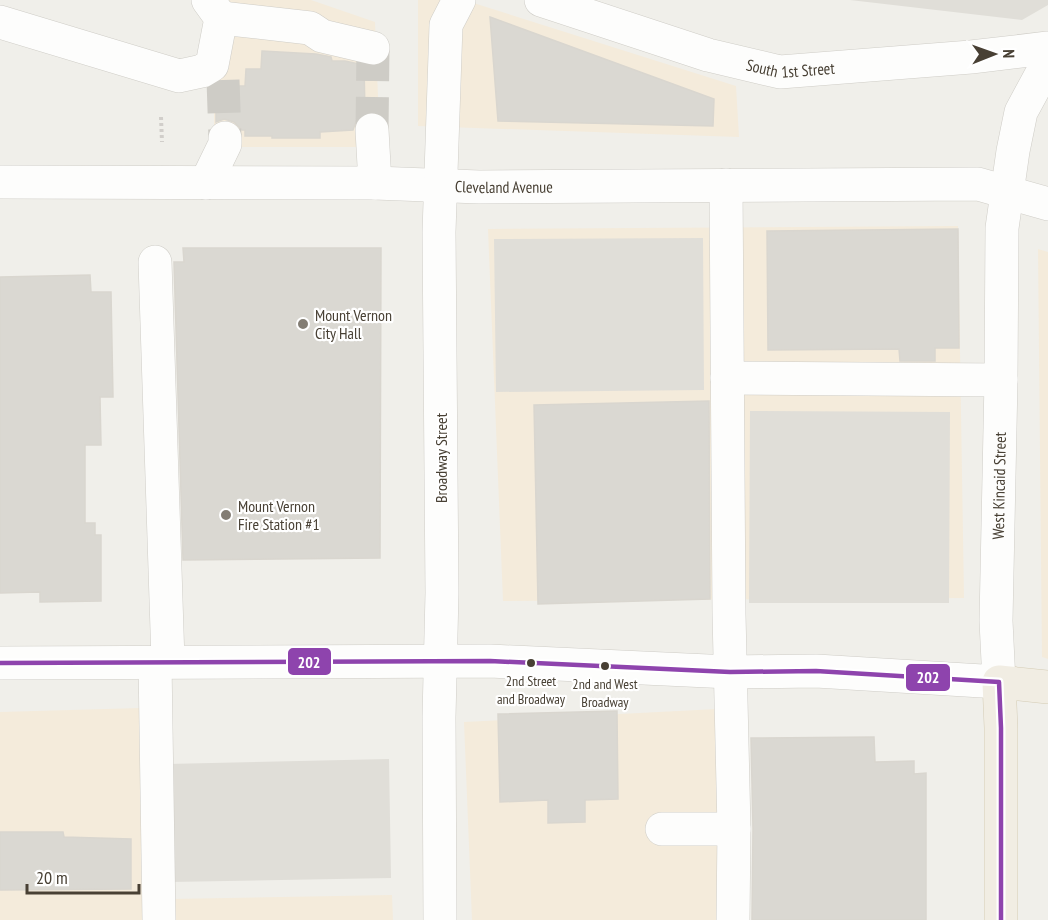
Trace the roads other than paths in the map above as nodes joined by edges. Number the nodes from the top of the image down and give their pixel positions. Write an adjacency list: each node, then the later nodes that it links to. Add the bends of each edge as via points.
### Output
1 (459, 0): 14 (street, Broadway Street, via 446,24)
2 (541, 0): 6 (street, South 1st Street, via 708,55 780,72)
3 (214, 9): 4 (street, via 217,72 179,76); 5 (street, via 310,28 322,36)
4 (0, 22)
5 (373, 48)
6 (1048, 48)
7 (1048, 62): 15 (street, West Kincaid Street, via 1021,112)
8 (372, 129): 12 (street)
9 (225, 138): 11 (street)
10 (0, 182): 11 (street, Cleveland Avenue)
11 (206, 183): 12 (street, Cleveland Avenue)
12 (375, 183): 14 (street, Cleveland Avenue)
13 (726, 185): 14 (street, Cleveland Avenue); 15 (street, Cleveland Avenue, via 978,184); 18 (street)
14 (441, 186): 20 (street, Broadway Street)
15 (1007, 192): 16 (street); 19 (street, West Kincaid Street, via 1002,228)
16 (1048, 204)
17 (155, 262): 21 (street)
18 (727, 378): 19 (street); 23 (street)
19 (1001, 380): 24 (street, West Kincaid Street, via 996,621)
20 (440, 660): 21 (street); 23 (street); 29 (street, Broadway Street)
21 (161, 662): 22 (street); 28 (street)
22 (0, 663)
23 (730, 672): 24 (street, via 816,671); 27 (street)
24 (999, 682): 25 (main road); 31 (main road, West Kincaid Street)
25 (1048, 687)
26 (662, 829): 27 (street)
27 (734, 829): 30 (street)
28 (159, 920)
29 (440, 920)
30 (733, 920)
31 (1001, 920)

